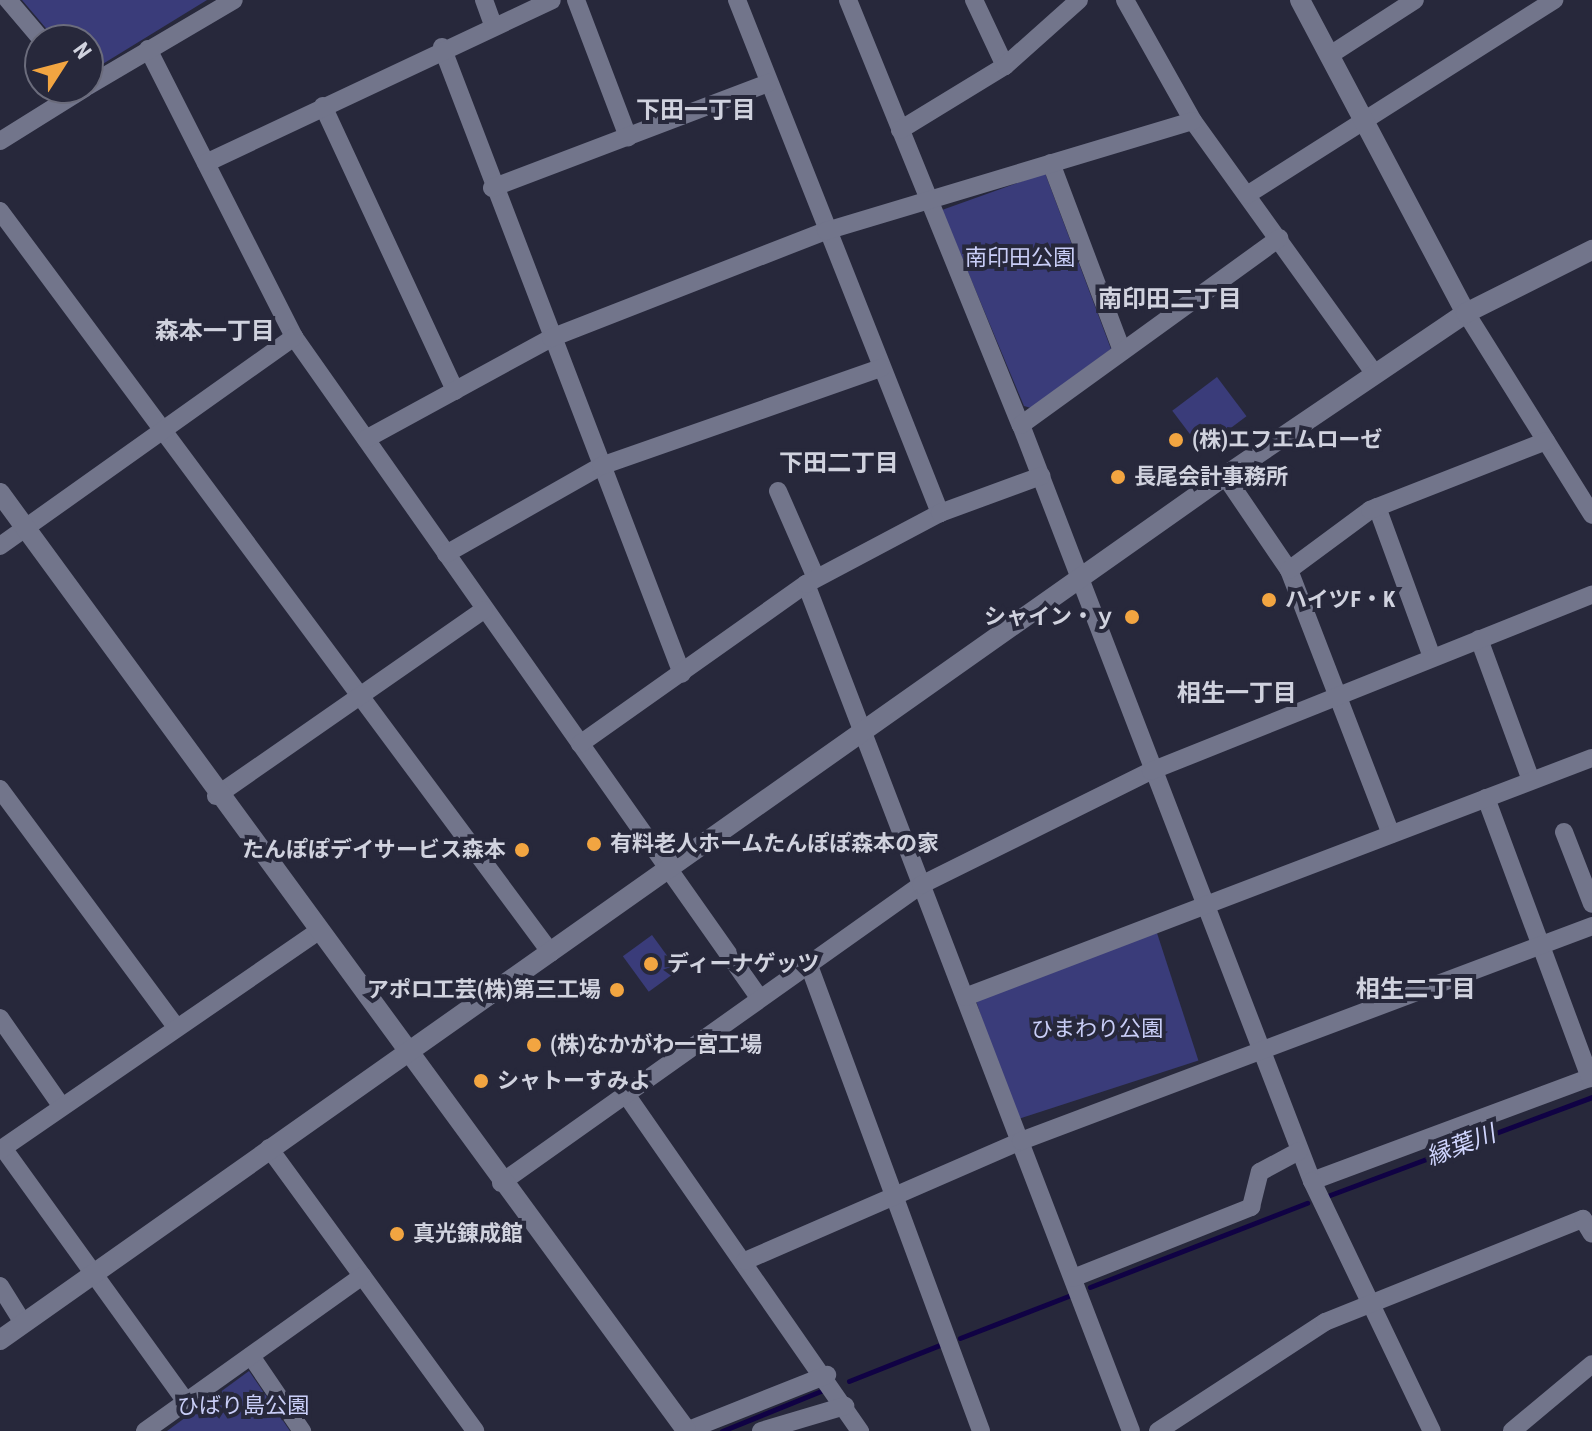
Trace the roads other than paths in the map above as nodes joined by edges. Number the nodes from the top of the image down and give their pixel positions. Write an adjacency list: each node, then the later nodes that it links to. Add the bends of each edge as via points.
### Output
1 (8, 0): 15 (street)
2 (234, 0): 17 (street)
3 (484, 0): 14 (street)
4 (552, 0): 14 (street)
5 (576, 0): 27 (street)
6 (737, 0): 21 (street)
7 (848, 0): 26 (street)
8 (974, 0): 19 (street)
9 (1079, 0): 19 (street)
10 (1125, 0): 25 (street)
11 (1300, 0): 18 (street)
12 (1415, 0): 18 (street)
13 (1554, 0): 24 (street)
14 (492, 22): 16 (street)
15 (28, 24)
16 (442, 47): 23 (street); 31 (street)
17 (148, 49): 20 (street); 29 (street)
18 (1330, 55): 24 (street)
19 (1005, 66): 26 (street)
20 (104, 76)
21 (769, 83): 27 (street); 35 (street)
22 (59, 104): 28 (street)
23 (323, 106): 29 (street); 44 (street)
24 (1365, 119): 32 (street); 38 (street)
25 (1193, 121): 30 (street); 32 (street)
26 (900, 130): 33 (street)
27 (628, 137): 31 (street)
28 (0, 141)
29 (206, 163): 39 (street)
30 (1051, 163): 33 (street); 41 (street)
31 (492, 188): 40 (street)
32 (1247, 195): 36 (street)
33 (930, 202): 35 (street); 45 (street)
34 (0, 211): 46 (street)
35 (826, 231): 40 (street); 42 (street)
36 (1279, 238): 41 (street); 43 (street)
37 (1592, 250): 38 (street)
38 (1466, 313): 43 (street); 48 (street)
39 (294, 337): 46 (street); 47 (street)
40 (551, 338): 44 (street); 49 (street)
41 (1122, 351): 45 (street)
42 (881, 368): 49 (street); 55 (street)
43 (1375, 374): 51 (street)
44 (455, 391): 47 (street)
45 (1021, 425): 50 (street)
46 (163, 430): 57 (street); 68 (street)
47 (366, 439): 59 (street)
48 (1546, 441): 54 (street); 56 (street)
49 (601, 466): 59 (street); 67 (street)
50 (1041, 476): 55 (street); 61 (street)
51 (1225, 476): 60 (street); 61 (street)
52 (778, 491): 62 (street)
53 (0, 493): 57 (street)
54 (1377, 507): 60 (street); 66 (street)
55 (940, 513): 62 (street)
56 (1592, 515)
57 (26, 528): 58 (street); 76 (street)
58 (0, 546)
59 (446, 554): 64 (street)
60 (1289, 570): 69 (street)
61 (1079, 579): 70 (street); 73 (street)
62 (811, 581): 67 (street); 70 (street)
63 (1592, 595): 65 (street)
64 (484, 610): 68 (street); 71 (street)
65 (1479, 639): 66 (street); 74 (street)
66 (1432, 657): 69 (street)
67 (682, 674): 71 (street)
68 (357, 694): 76 (street); 87 (street)
69 (1338, 695): 73 (street); 79 (street)
70 (863, 733): 80 (street); 81 (street)
71 (580, 744): 80 (street)
72 (1592, 758): 74 (street)
73 (1150, 771): 81 (street); 83 (street)
74 (1531, 780): 77 (street)
75 (0, 789): 92 (street)
76 (216, 796): 85 (street)
77 (1486, 798): 79 (street); 86 (street)
78 (1564, 832): 82 (street)
79 (1391, 834): 83 (street)
80 (670, 869): 87 (street); 89 (street)
81 (921, 885): 88 (street); 90 (street)
82 (1592, 904)
83 (1205, 906): 90 (street); 93 (street)
84 (1592, 926): 86 (street)
85 (317, 932): 92 (street); 94 (street)
86 (1541, 947): 93 (street); 95 (street)
87 (551, 953): 94 (street)
88 (807, 960): 89 (street); 104 (street)
89 (758, 996): 96 (street)
90 (965, 997): 98 (street)
91 (0, 1018): 97 (street)
92 (177, 1028): 97 (street)
93 (1261, 1051): 98 (street); 101 (street)
94 (407, 1054): 99 (street); 103 (street)
95 (1591, 1078): 102 (street)
96 (625, 1093): 103 (street); 106 (street)
97 (62, 1107): 100 (street)
98 (1021, 1141): 104 (street); 109 (street)
99 (269, 1148): 107 (street); 108 (street)
100 (1, 1149): 107 (street)
101 (1299, 1151): 102 (street); 109 (street, via 1260,1172 1251,1207)
102 (1312, 1181): 111 (street)
103 (501, 1183): 122 (street)
104 (895, 1198): 106 (street); 125 (street)
105 (1592, 1234): 111 (street, via 1583,1219)
106 (745, 1261): 116 (street)
107 (92, 1274): 112 (street); 117 (street)
108 (362, 1276): 114 (street); 121 (street)
109 (1073, 1278): 126 (street)
110 (0, 1286): 112 (street)
111 (1366, 1307): 127 (street, via 1287,1345); 128 (street)
112 (23, 1323): 113 (street)
113 (0, 1340)
114 (251, 1356): 117 (street); 120 (street)
115 (1592, 1364): 129 (street)
116 (827, 1375): 118 (street); 122 (street)
117 (186, 1402): 119 (street)
118 (845, 1406): 123 (street); 124 (street)
119 (145, 1431)
120 (302, 1431)
121 (475, 1431)
122 (686, 1431)
123 (761, 1431)
124 (860, 1431)
125 (981, 1431)
126 (1131, 1431)
127 (1158, 1431)
128 (1432, 1431)
129 (1512, 1431)

